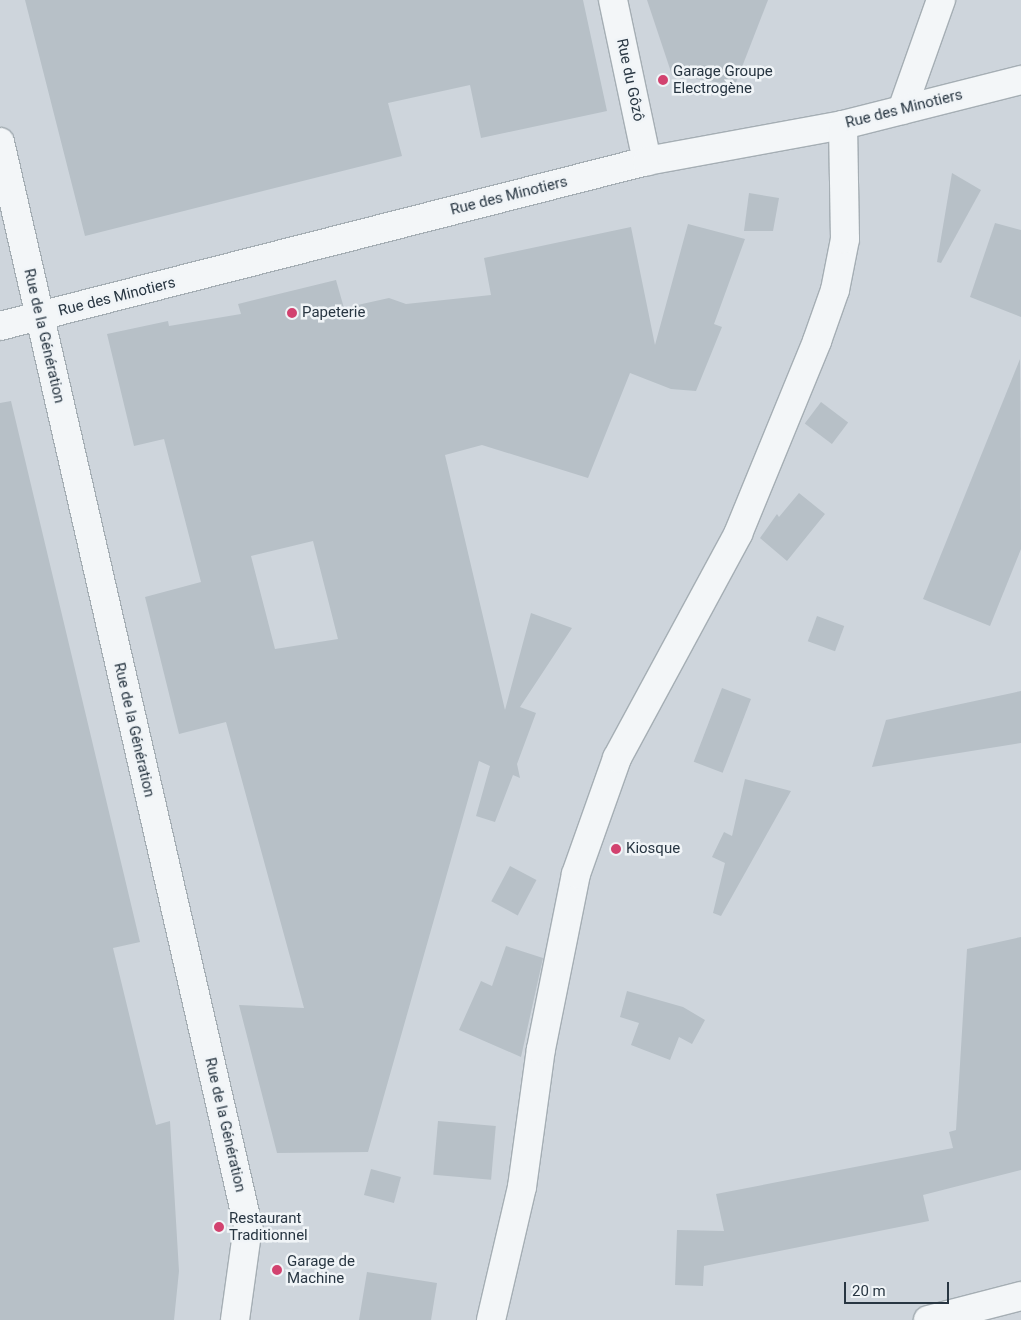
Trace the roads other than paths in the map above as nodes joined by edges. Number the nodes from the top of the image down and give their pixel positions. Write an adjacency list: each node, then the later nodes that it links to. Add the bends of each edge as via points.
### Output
1 (613, 0): 7 (street, Rue du Gôzô)
2 (942, 0): 4 (street)
3 (1021, 80): 4 (street, Rue des Minotiers)
4 (902, 110): 5 (street, Rue des Minotiers)
5 (843, 125): 7 (street, Rue des Minotiers); 12 (street, via 845,239 835,290 738,534 617,758 576,874 541,1049 522,1187)
6 (0, 142): 8 (street, Rue de la Génération)
7 (647, 161): 8 (street, Rue des Minotiers)
8 (39, 317): 9 (street, Rue des Minotiers); 11 (street, Rue de la Génération, via 248,1226)
9 (0, 326)
10 (1021, 1296): 13 (street)
11 (235, 1320)
12 (491, 1320)
13 (928, 1320)

